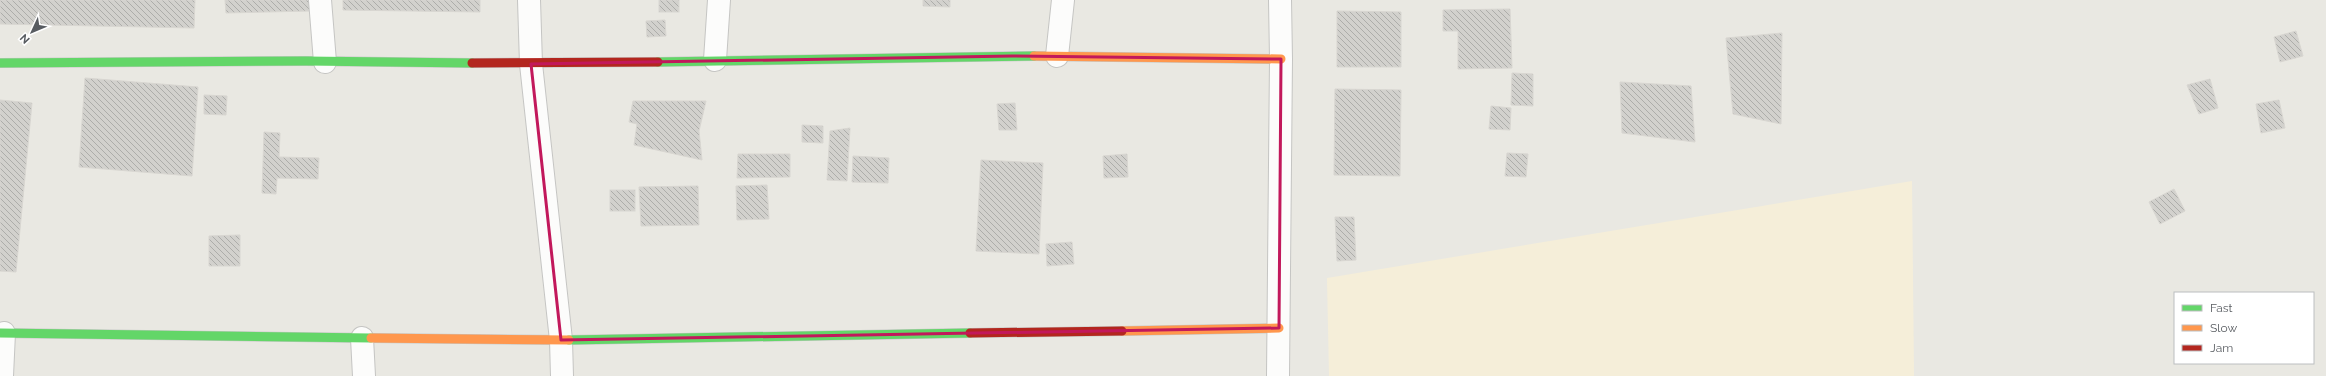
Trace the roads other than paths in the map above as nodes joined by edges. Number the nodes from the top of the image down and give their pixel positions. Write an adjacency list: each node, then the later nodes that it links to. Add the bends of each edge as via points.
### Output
1 (320, 0): 9 (street)
2 (529, 0): 11 (street)
3 (719, 0): 8 (street)
4 (1063, 0): 6 (street)
5 (1280, 0): 7 (street)
6 (1057, 56): 7 (street); 8 (street)
7 (1281, 59): 12 (street)
8 (715, 60): 11 (street)
9 (325, 62): 10 (street); 11 (street)
10 (0, 63)
11 (531, 64): 15 (street)
12 (1279, 328): 15 (street); 19 (street)
13 (2, 333): 14 (street); 16 (street)
14 (362, 338): 15 (street); 17 (street)
15 (561, 340): 18 (street)
16 (2, 376)
17 (364, 376)
18 (562, 376)
19 (1278, 376)

